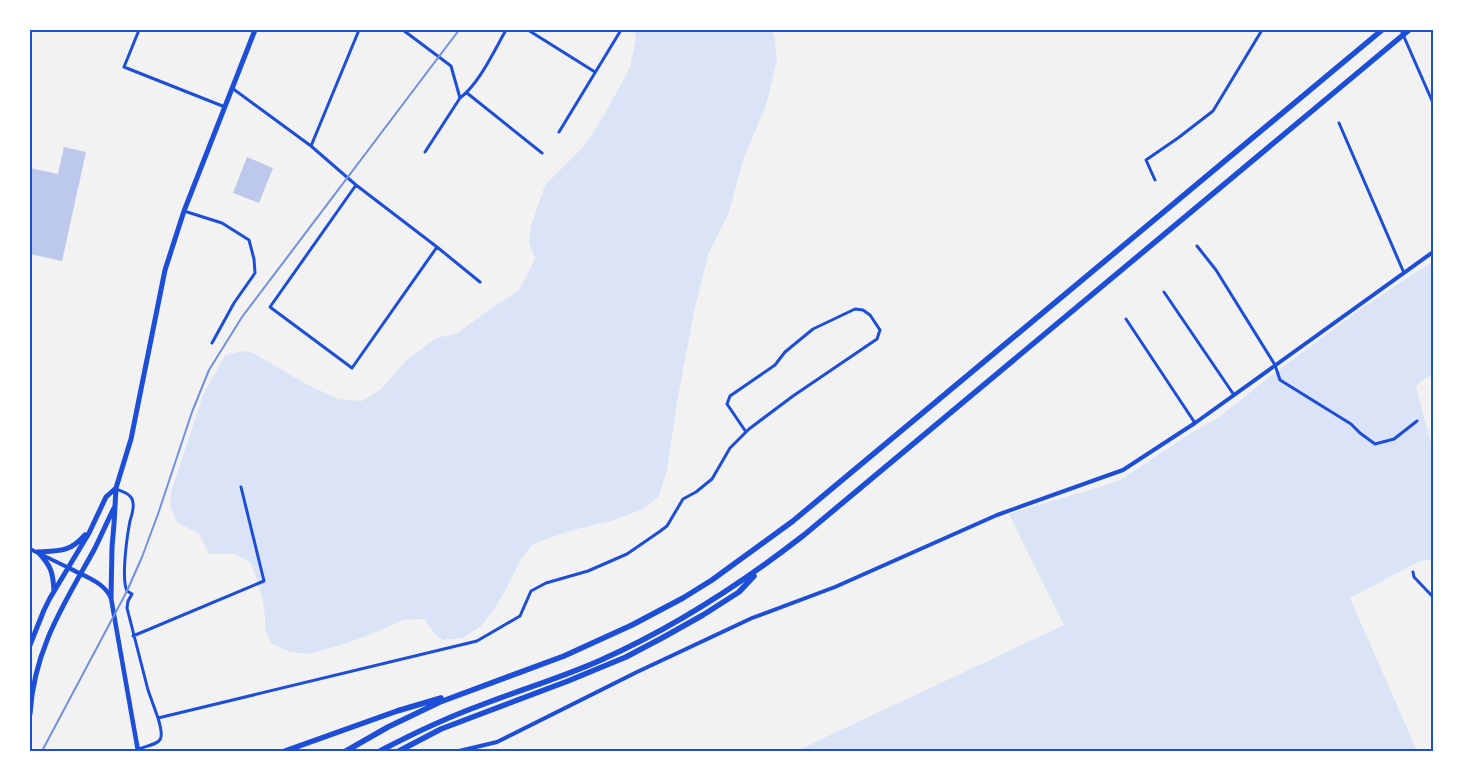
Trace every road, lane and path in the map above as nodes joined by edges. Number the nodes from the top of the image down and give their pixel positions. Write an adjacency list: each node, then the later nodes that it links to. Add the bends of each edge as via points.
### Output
1 (139, 30): 17 (street, via 124,67)
2 (255, 30): 13 (main road)
3 (359, 30): 20 (street)
4 (403, 30): 15 (street, via 451,66)
5 (506, 30): 14 (street)
6 (528, 30): 12 (street)
7 (621, 30): 12 (street)
8 (1262, 30): 23 (street, via 1213,111 1146,160)
9 (1382, 30): 54 (highway, via 793,521 727,570 683,598 613,635)
10 (1401, 30): 16 (street)
11 (1409, 30): 46 (highway, via 804,535)
12 (595, 72): 19 (street)
13 (232, 88): 17 (main road); 20 (street)
14 (467, 93): 15 (street); 22 (street)
15 (460, 98): 21 (street)
16 (1433, 102)
17 (225, 107): 25 (main road)
18 (1339, 123): 29 (street)
19 (559, 132)
20 (310, 146): 24 (street)
21 (424, 152)
22 (542, 153)
23 (1156, 180)
24 (356, 186): 26 (street); 26 (street, via 270,307 352,368)
25 (184, 211): 33 (street, via 222,223 249,240 254,259 255,273); 40 (main road, via 165,270 128,449)
26 (437, 246): 30 (street)
27 (1197, 246): 34 (street, via 1216,270)
28 (1433, 252): 29 (street)
29 (1404, 272): 34 (street)
30 (480, 282)
31 (1164, 292): 35 (street)
32 (1126, 319): 37 (street)
33 (212, 343)
34 (1274, 365): 35 (street); 36 (street, via 1280,380 1351,424 1376,444 1394,438)
35 (1234, 395): 37 (street)
36 (1417, 420)
37 (1195, 423): 62 (street, via 1123,470 997,515 752,618 497,742)
38 (746, 432): 38 (street, via 727,404 730,396 775,364 813,329 855,309 870,315 880,330 877,339); 56 (street, via 730,448 712,479 683,499 667,526 627,554 531,591 520,616 477,641)
39 (241, 487): 52 (street, via 264,581)
40 (116, 488): 41 (main road); 42 (main road, via 106,497); 52 (street, via 130,495 133,503 124,579 127,590 132,594 127,608)
41 (116, 503): 48 (main road); 51 (main road)
42 (91, 529): 44 (main road, via 77,544 68,548); 45 (main road)
43 (30, 549): 44 (street)
44 (38, 552): 45 (street); 49 (main road, via 52,571)
45 (69, 568): 48 (main road); 49 (main road)
46 (760, 568): 60 (highway, via 694,612 615,654 452,716); 61 (highway, via 739,592 655,642 568,681 441,729)
47 (1413, 572): 50 (street)
48 (80, 574): 51 (main road, via 101,585); 55 (main road, via 44,645)
49 (54, 592): 53 (main road)
50 (1433, 597)
51 (111, 598): 57 (main road)
52 (133, 636): 56 (street)
53 (30, 645)
54 (470, 690): 58 (highway, via 397,711); 59 (highway, via 388,727)
55 (30, 714)
56 (158, 718): 57 (street, via 163,734 161,740)
57 (138, 750)
58 (285, 751)
59 (346, 751)
60 (380, 751)
61 (399, 751)
62 (459, 751)

